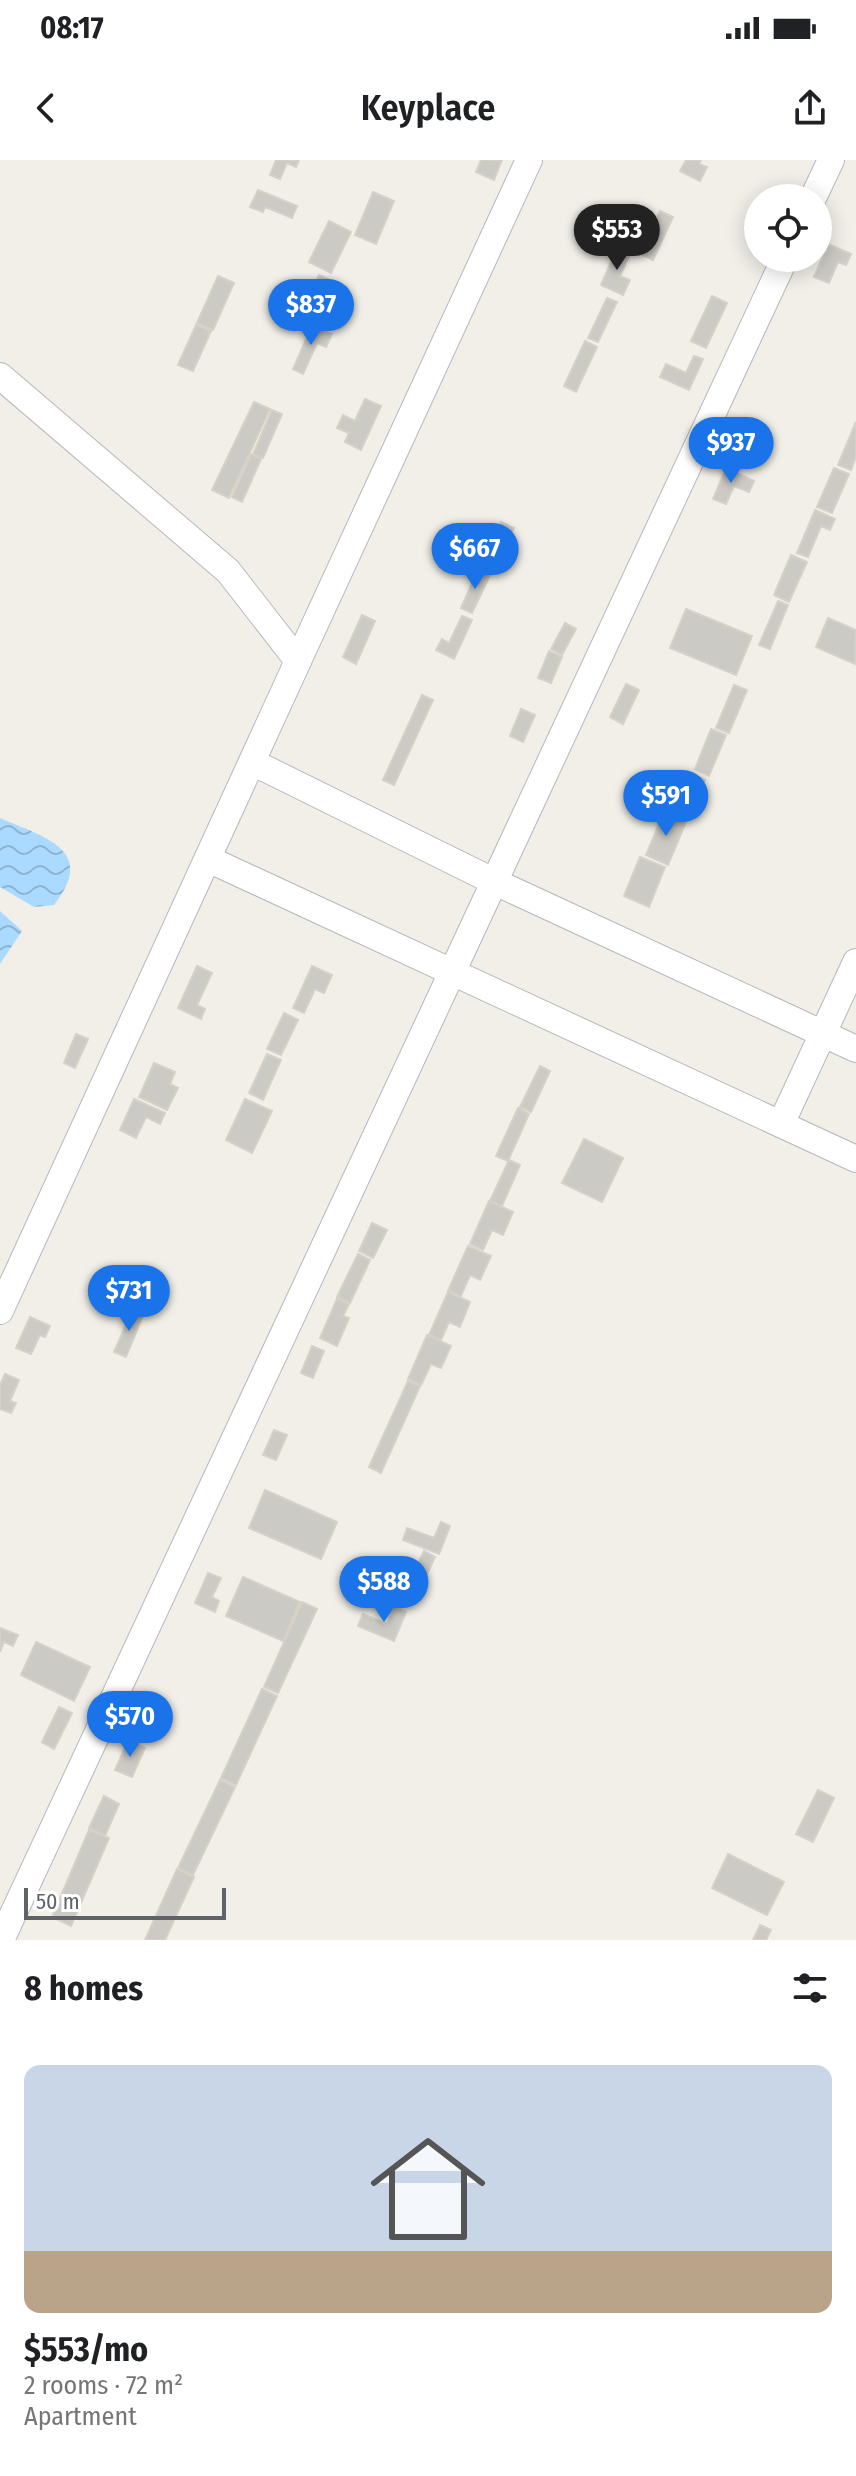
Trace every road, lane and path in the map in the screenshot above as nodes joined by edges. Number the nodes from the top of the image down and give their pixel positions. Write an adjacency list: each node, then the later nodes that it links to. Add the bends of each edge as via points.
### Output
1 (529, 160): 6 (street)
2 (831, 160): 3 (street)
3 (820, 184)
4 (778, 272): 9 (street)
5 (0, 376): 6 (street, via 228,571)
6 (298, 661): 7 (street)
7 (252, 762): 8 (street); 9 (street)
8 (208, 859): 11 (street); 16 (street)
9 (495, 882): 11 (street); 12 (street)
10 (856, 962): 12 (street)
11 (452, 972): 14 (street); 17 (street)
12 (822, 1034): 13 (street); 14 (street)
13 (856, 1049)
14 (781, 1124): 15 (street)
15 (856, 1159)
16 (0, 1311)
17 (1, 1940)

